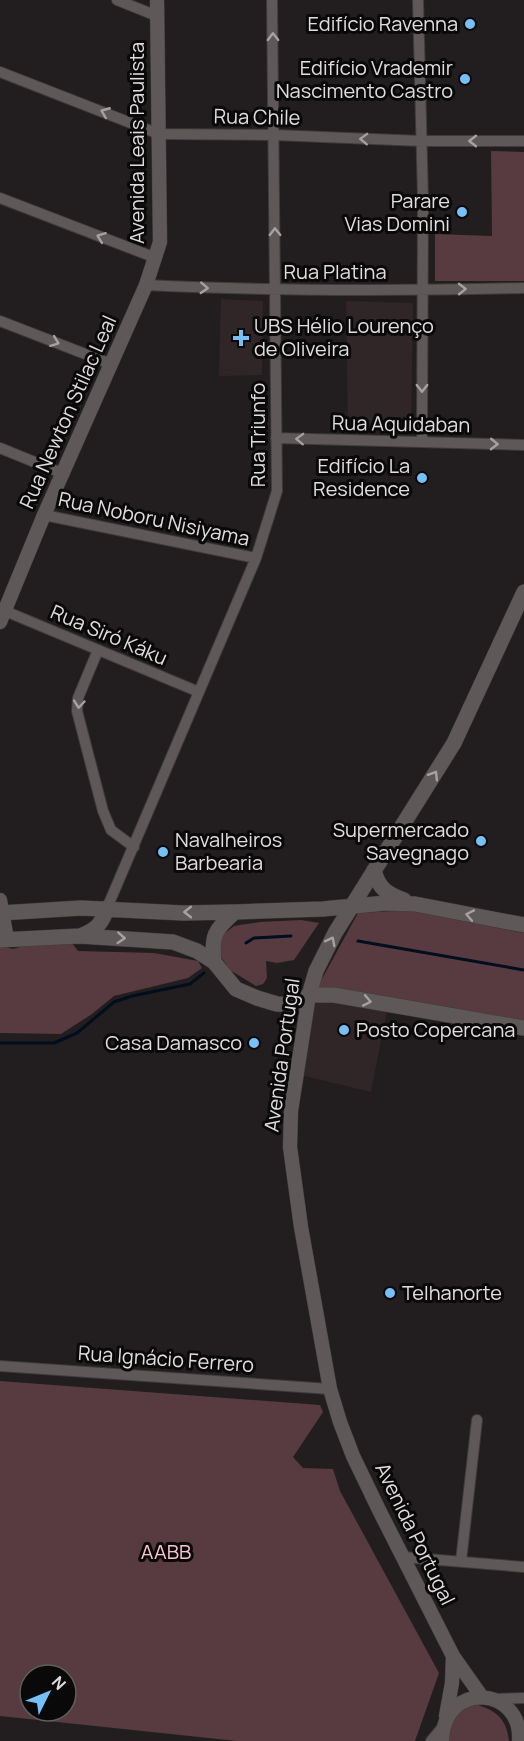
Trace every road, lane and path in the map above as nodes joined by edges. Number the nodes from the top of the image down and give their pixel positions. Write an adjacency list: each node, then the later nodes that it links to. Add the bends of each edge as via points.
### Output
1 (117, 0): 5 (street)
2 (157, 0): 5 (street, Avenida Leais Paulista)
3 (272, 0): 8 (street, Rua Triunfo, one-way to 3)
4 (418, 0): 9 (street)
5 (157, 16): 7 (street, Avenida Leais Paulista)
6 (0, 72): 7 (street, Rua Chile, one-way to 6)
7 (159, 134): 8 (street, Rua Chile); 12 (street, Avenida Leais Paulista, via 160,242)
8 (274, 135): 9 (street, Rua Chile, one-way to 8); 15 (street, Rua Triunfo, one-way to 8)
9 (422, 141): 10 (street, Rua Chile, one-way to 9); 16 (street)
10 (524, 141)
11 (0, 198): 12 (street, one-way to 11)
12 (156, 258): 13 (street, Avenida Leais Paulista)
13 (146, 285): 15 (street, Rua Platina, one-way to 15); 18 (street, Rua Newton Stilac Leal)
14 (524, 288): 16 (street, Rua Platina, one-way to 14)
15 (276, 290): 16 (street, Rua Platina); 19 (street, Rua Triunfo)
16 (423, 290): 20 (street, one-way to 20)
17 (0, 321): 18 (street, one-way to 18)
18 (111, 364): 23 (street, Rua Newton Stilac Leal)
19 (276, 438): 20 (street, Rua Aquidaban, one-way to 19); 25 (street, Rua Triunfo, via 278,490)
20 (422, 442): 21 (street, Rua Aquidaban, one-way to 21)
21 (524, 445)
22 (0, 448): 23 (street)
23 (64, 474): 24 (street, Rua Newton Stilac Leal)
24 (44, 514): 25 (street, Rua Noboru Nisiyama); 27 (street, Rua Newton Stilac Leal)
25 (256, 558): 29 (street, Rua Triunfo)
26 (524, 592): 31 (main road, Avenida Portugal, one-way to 26, via 454,743)
27 (3, 616): 28 (street, Rua Siró Káku)
28 (98, 650): 29 (street, Rua Siró Káku); 30 (street, one-way to 30, via 78,698 77,711 103,812 111,830)
29 (199, 692): 30 (street, Rua Triunfo)
30 (134, 847): 35 (street, Rua Triunfo)
31 (374, 870): 32 (main road, via 382,889); 33 (main road, Avenida Portugal)
32 (416, 904): 33 (main road); 37 (main road, one-way to 32)
33 (351, 906): 36 (main road); 41 (main road, Avenida Portugal, one-way to 33, via 316,971)
34 (1, 908): 35 (main road); 39 (street)
35 (107, 908): 36 (main road, one-way to 35); 38 (main road, via 100,925)
36 (235, 912): 40 (main road, via 215,932)
37 (524, 925)
38 (80, 936): 39 (main road); 40 (main road, one-way to 40, via 173,942)
39 (4, 939)
40 (214, 962): 41 (main road, via 236,989 257,998 291,1005)
41 (309, 995): 42 (main road, one-way to 42, via 334,995); 44 (street, Avenida Portugal, via 291,1111 290,1147)
42 (524, 1028)
43 (0, 1366): 44 (street, Rua Ignácio Ferrero)
44 (330, 1389): 46 (street, Avenida Portugal, via 353,1456)
45 (477, 1420): 47 (street)
46 (402, 1557): 47 (street); 49 (street, Avenida Portugal)
47 (461, 1561): 48 (street)
48 (524, 1567)
49 (453, 1656): 50 (street, Avenida Portugal); 52 (street)
50 (488, 1698): 51 (street); 52 (street, via 470,1698 460,1703 451,1711); 54 (street, Avenida Portugal, via 513,1715 519,1726)
51 (524, 1698)
52 (443, 1730): 53 (street)
53 (431, 1741)
54 (519, 1741)

